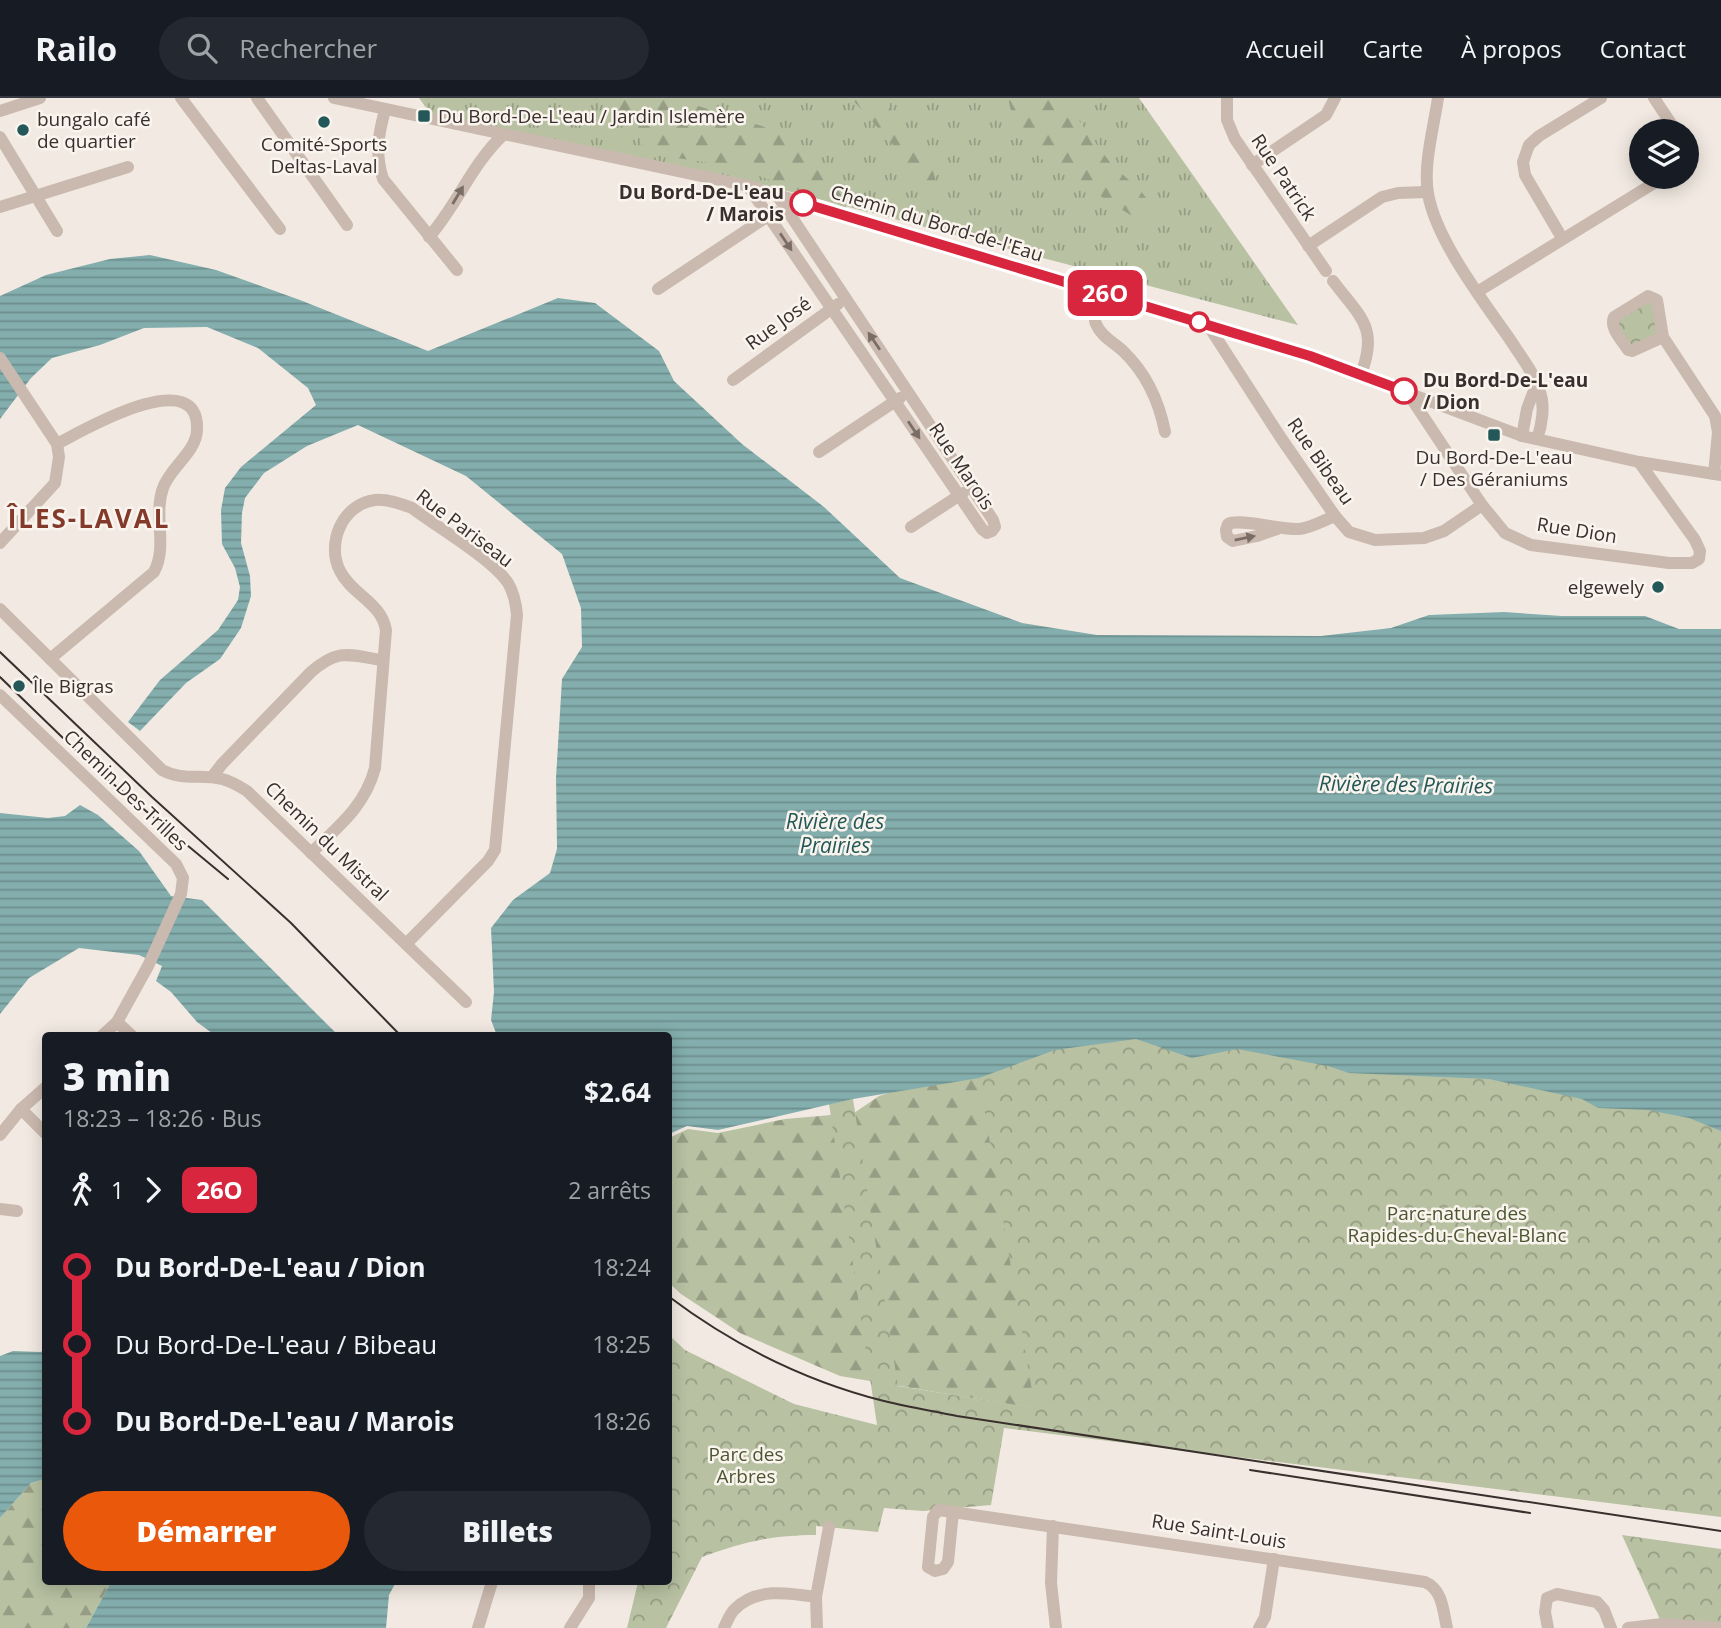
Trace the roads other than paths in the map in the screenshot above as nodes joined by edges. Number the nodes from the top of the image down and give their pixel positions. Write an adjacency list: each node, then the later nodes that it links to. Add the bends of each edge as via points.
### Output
1 (40, 98): 11 (street)
2 (181, 98): 27 (street)
3 (257, 98): 26 (street)
4 (334, 98): 10 (street, Chemin du Bord-de-l'Eau)
5 (1227, 98): 17 (street, Rue Patrick, via 1229,127)
6 (1335, 98): 17 (street, via 1326,115)
7 (1438, 98): 21 (street)
8 (1601, 98): 30 (street, via 1539,136 1529,145 1523,162 1525,175)
9 (1654, 98): 12 (street)
10 (385, 110): 13 (street, Chemin du Bord-de-l'Eau); 29 (street, via 377,142 383,179)
11 (0, 111)
12 (1668, 119)
13 (478, 130): 14 (street, Chemin du Bord-de-l'Eau); 16 (street)
14 (503, 135): 16 (street); 19 (street, Chemin du Bord-de-l'Eau)
15 (0, 137): 22 (street)
16 (485, 151): 29 (street, one-way to 16)
17 (1252, 165): 31 (street, Rue Patrick)
18 (128, 167): 22 (street)
19 (748, 186): 23 (street, Chemin du Bord-de-l'Eau); 25 (street, Rue Marois)
20 (1644, 189): 30 (street)
21 (1427, 192): 31 (street, via 1382,197); 35 (street, via 1440,230)
22 (36, 196): 24 (street); 28 (street)
23 (780, 200): 25 (street); 34 (street, Chemin du Bord-de-l'Eau); 36 (street, Rue Marois)
24 (0, 207)
25 (768, 216): 33 (street); 37 (street, Rue Marois, one-way to 37)
26 (347, 225)
27 (280, 229)
28 (57, 231)
29 (429, 237): 32 (street)
30 (1562, 238): 35 (street)
31 (1308, 246): 41 (street, Rue Patrick, via 1368,331 1369,350)
32 (457, 270)
33 (658, 289)
34 (1100, 292): 38 (street, Chemin du Bord-de-l'Eau); 47 (street, via 1096,325 1140,370)
35 (1477, 292): 43 (street)
36 (846, 299): 37 (street, Rue José); 45 (street, Rue Marois, one-way to 36)
37 (831, 309): 42 (street, Rue José); 46 (street, Rue Marois)
38 (1208, 325): 41 (street, Chemin du Bord-de-l'Eau); 57 (street, Rue Bibeau)
39 (1663, 337): 39 (street, via 1654,297 1648,296 1612,320 1628,350); 53 (street, via 1715,416)
40 (0, 358): 50 (street)
41 (1362, 374): 44 (street, Chemin du Bord-de-l'Eau)
42 (733, 380)
43 (1536, 385): 48 (street); 49 (street, via 1543,411)
44 (1407, 392): 48 (street, Chemin du Bord-de-l'Eau); 56 (street, Rue Dion)
45 (908, 393): 46 (street); 54 (street, Rue Marois)
46 (895, 402): 51 (street); 55 (street, Rue Marois, one-way to 55)
47 (1166, 432)
48 (1522, 436): 49 (street, Chemin du Bord-de-l'Eau)
49 (1536, 439): 52 (street, Chemin du Bord-de-l'Eau)
50 (57, 444): 60 (street, via 55,483); 62 (street, via 108,417 161,401 186,405 198,428 191,449 163,487 161,549 154,572)
51 (819, 452)
52 (1639, 462): 53 (street, Chemin du Bord-de-l'Eau); 56 (street, Rue Dion, via 1695,540 1699,559 1692,563 1531,545 1505,533)
53 (1717, 475)
54 (971, 488): 55 (street); 55 (street, Rue Marois, via 993,520 992,531 982,529)
55 (959, 496): 58 (street)
56 (1482, 505): 57 (street, Rue Bibeau, via 1444,531 1398,540 1375,540 1349,532)
57 (1335, 516): 59 (street, via 1303,529)
58 (911, 527)
59 (1277, 528)
60 (0, 543)
61 (0, 609): 62 (street, Chemin du Mistral)
62 (50, 659): 65 (street, Chemin du Mistral, via 162,770 183,777)
63 (382, 660): 65 (street, via 335,655 325,660); 66 (street, Rue Pariseau, via 370,787 360,804); 67 (street, Rue Pariseau, via 385,620 346,582 335,556 340,525 352,510 376,500 412,508 496,570 515,598 517,615 495,850)
64 (0, 695): 69 (street, Chemin Des Trilles, via 176,864 183,878 181,894)
65 (212, 777): 66 (street, Chemin du Mistral, via 247,791)
66 (311, 853): 67 (street, Chemin du Mistral)
67 (406, 944): 68 (street, Chemin du Mistral)
68 (467, 1002)
69 (117, 1022): 70 (street, Chemin Des Trilles); 71 (street)
70 (106, 1032)
71 (128, 1032)
72 (42, 1091): 73 (street)
73 (21, 1109): 74 (street); 75 (street)
74 (42, 1130)
75 (0, 1135)
76 (0, 1209): 77 (street)
77 (18, 1211)
78 (953, 1512): 79 (street, Rue Saint-Louis)
79 (1053, 1526): 81 (street, Rue Saint-Louis); 89 (street, via 1051,1583)
80 (829, 1527): 84 (street)
81 (1275, 1559): 90 (street); 91 (street, Rue Saint-Louis, via 1425,1582 1439,1594)
82 (491, 1585): 85 (street)
83 (589, 1585): 86 (street, via 589,1598)
84 (816, 1597): 87 (street, via 779,1593 748,1600 735,1609); 88 (street)
85 (478, 1628)
86 (570, 1628)
87 (724, 1628)
88 (817, 1628)
89 (1056, 1628)
90 (1259, 1628)
91 (1447, 1628)
92 (1548, 1628): 93 (street, via 1548,1598 1557,1594 1597,1602)
93 (1611, 1628)
94 (1629, 1628): 95 (street, via 1662,1624)
95 (1719, 1628)

